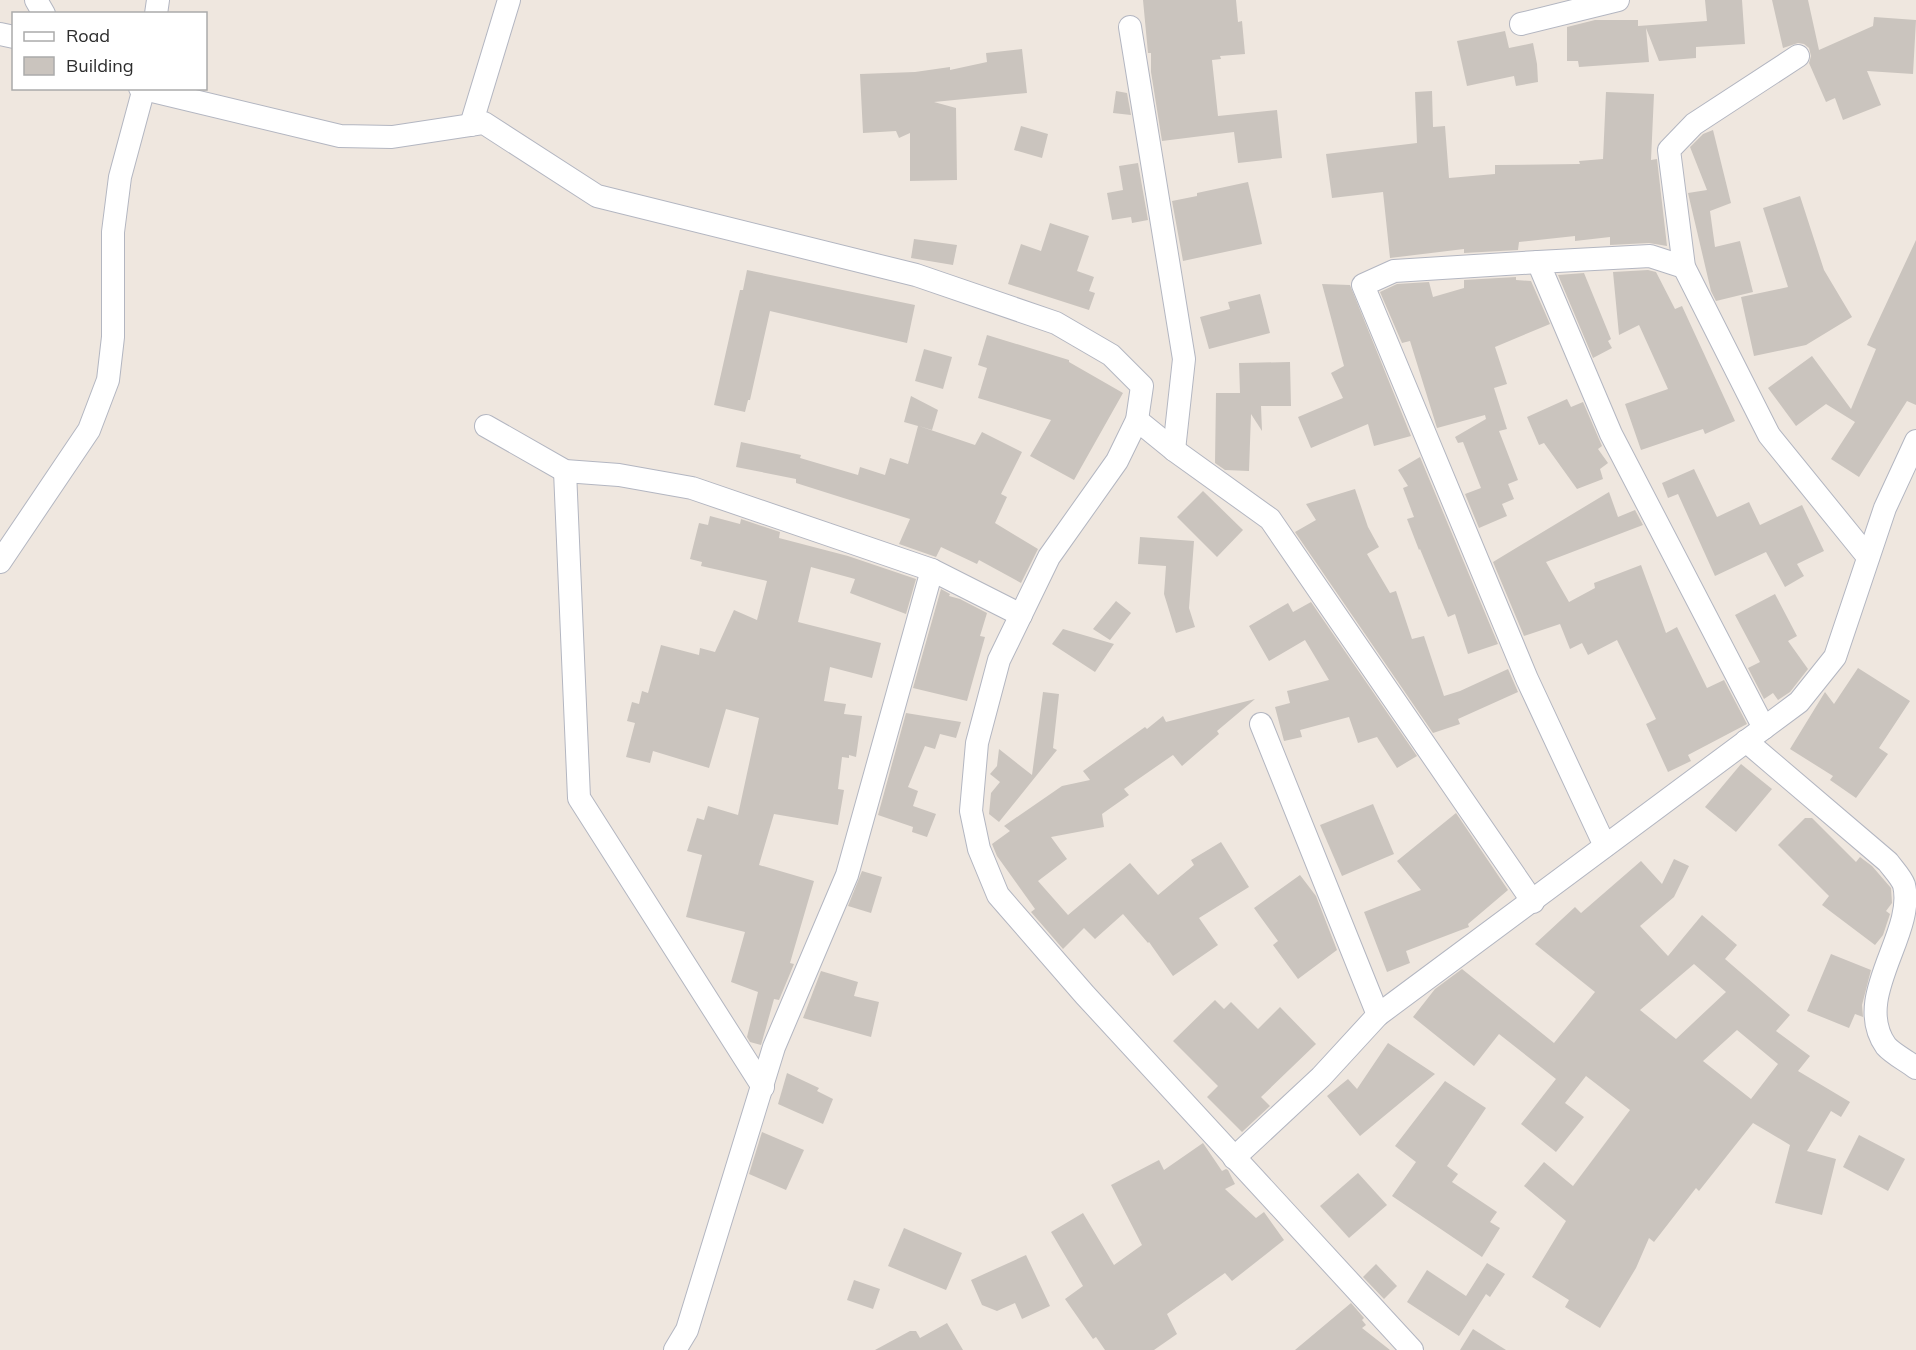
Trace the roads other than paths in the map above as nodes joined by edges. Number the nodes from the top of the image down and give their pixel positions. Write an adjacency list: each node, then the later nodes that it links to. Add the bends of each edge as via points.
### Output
1 (509, 0): 8 (street)
2 (1618, 0): 3 (street)
3 (1521, 24)
4 (1130, 27): 14 (street, via 1184,359)
5 (1798, 56): 10 (street, via 1694,124 1669,150)
6 (142, 90): 17 (street, via 120,177 113,232 113,337 108,380 89,430)
7 (146, 90): 8 (street, via 340,136 392,136)
8 (471, 125): 11 (street, via 484,123 597,196 916,275 1056,323 1111,355 1142,386)
9 (1538, 262): 10 (street, via 1650,256); 21 (street, via 1611,434); 22 (street, via 1394,271 1363,285 1527,680)
10 (1684, 267): 16 (street, via 1769,435)
11 (1137, 420): 14 (street); 19 (street, via 1117,460 1049,557)
12 (486, 426): 15 (street)
13 (1916, 441): 16 (street, via 1885,508)
14 (1174, 450): 23 (street, via 1270,519)
15 (565, 471): 18 (street, via 619,475 692,488); 26 (street, via 579,798)
16 (1868, 557): 21 (street, via 1835,657 1799,702)
17 (0, 562)
18 (932, 570): 19 (street); 26 (street, via 847,875 774,1047)
19 (1021, 615): 27 (street, via 999,660 977,743 971,811 979,849 998,895)
20 (1262, 724): 24 (street)
21 (1755, 735): 22 (street); 25 (street, via 1888,862 1904,885 1906,913 1877,999 1877,1028 1887,1047)
22 (1605, 846): 23 (street)
23 (1533, 902): 24 (street)
24 (1378, 1016): 27 (street, via 1321,1077)
25 (1916, 1068)
26 (762, 1087): 28 (street, via 687,1330)
27 (1234, 1158): 29 (street)
28 (675, 1350)
29 (1412, 1350)

